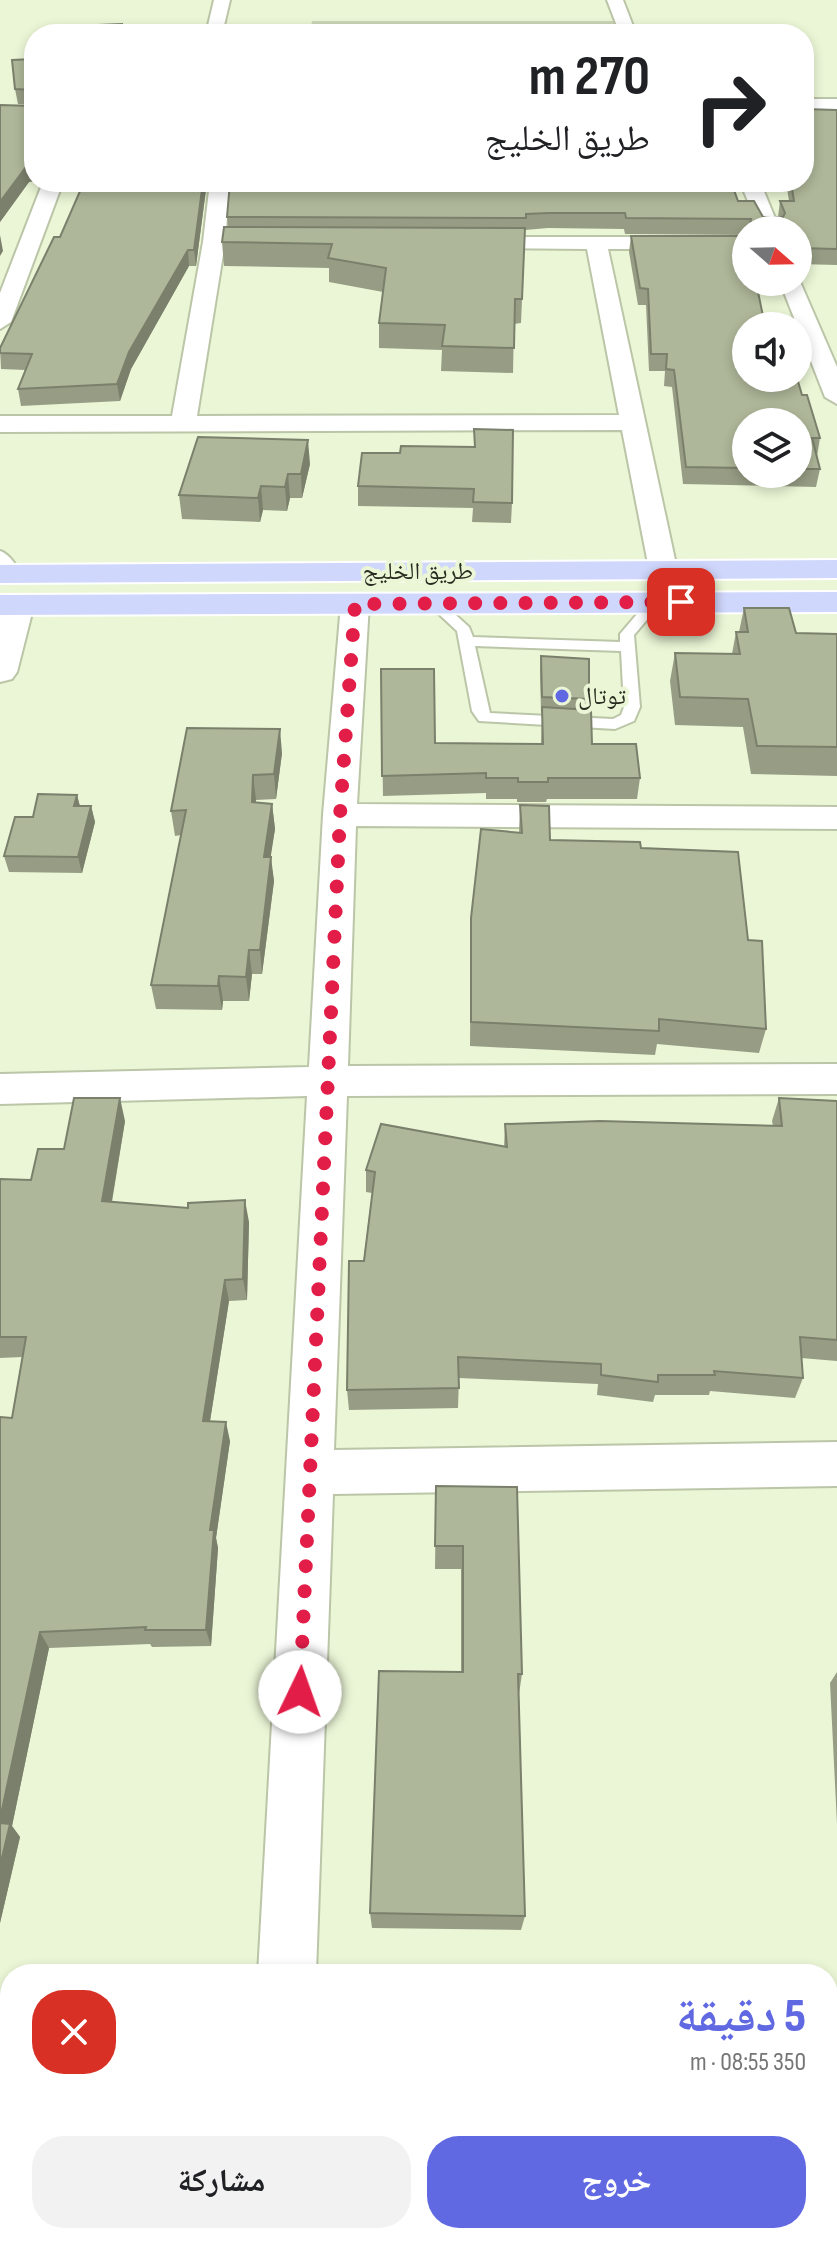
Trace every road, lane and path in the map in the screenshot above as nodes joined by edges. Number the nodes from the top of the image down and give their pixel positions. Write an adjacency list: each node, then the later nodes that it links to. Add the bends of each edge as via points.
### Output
1 (222, 0): 3 (street)
2 (615, 0): 4 (street)
3 (216, 24)
4 (624, 24)
5 (814, 105): 6 (street)
6 (837, 105)
7 (49, 192): 14 (street)
8 (220, 192): 21 (street, via 222,242)
9 (754, 192): 10 (street)
10 (764, 216)
11 (453, 242): 12 (street)
12 (596, 242): 13 (street); 19 (street)
13 (732, 243)
14 (0, 322)
15 (812, 327): 16 (street)
16 (837, 327)
17 (812, 334): 18 (street)
18 (837, 397)
19 (633, 422): 21 (street); 22 (street)
20 (0, 424): 21 (street)
21 (183, 424)
22 (663, 569): 23 (main road, طريق الخليج); 24 (main road, طريق الخليج)
23 (837, 569)
24 (6, 583): 28 (main road, طريق الخليج); 31 (street)
25 (655, 602): 26 (main road, طريق الخليج); 27 (main road, طريق الخليج); 30 (lane, via 627,634)
26 (837, 602)
27 (434, 603): 28 (main road, طريق الخليج); 29 (lane, via 464,630)
28 (355, 604): 32 (street)
29 (466, 641): 30 (lane); 30 (lane, via 485,718 615,724 628,718 632,707)
30 (628, 647)
31 (0, 672)
32 (340, 815): 33 (street); 35 (street)
33 (837, 818)
34 (837, 1079): 35 (street)
35 (328, 1081): 36 (street); 38 (street)
36 (0, 1089)
37 (837, 1464): 38 (street)
38 (310, 1472): 39 (street)
39 (287, 1964)

